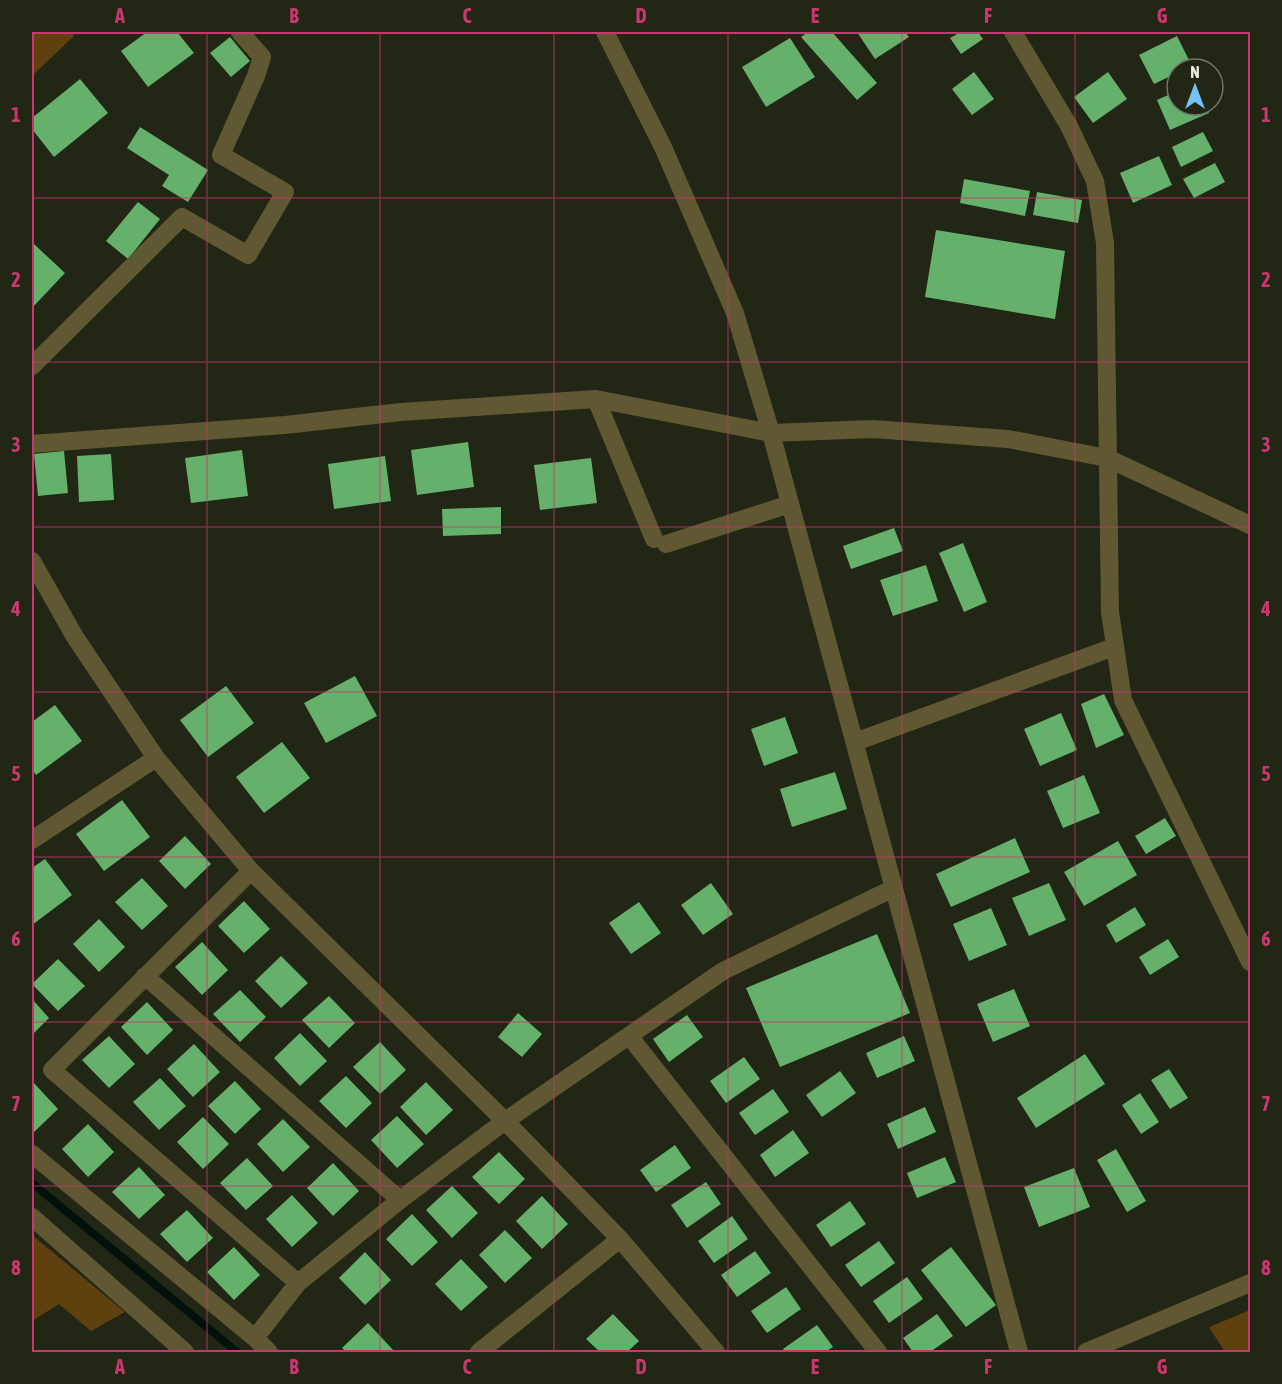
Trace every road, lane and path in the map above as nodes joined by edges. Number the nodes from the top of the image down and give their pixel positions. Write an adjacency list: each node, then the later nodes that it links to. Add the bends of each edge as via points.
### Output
1 (240, 32): 4 (street, via 262,57 221,155 285,192 248,255 182,216)
2 (605, 32): 6 (street, via 663,147 735,313)
3 (1012, 32): 8 (street, via 1069,126 1095,181 1104,243)
4 (32, 366)
5 (596, 399): 6 (street); 7 (street); 9 (street, via 660,542)
6 (771, 433): 8 (street, via 873,429 997,438); 9 (street)
7 (32, 444)
8 (1107, 458): 10 (street); 12 (street)
9 (790, 504): 13 (street)
10 (1251, 525)
11 (32, 561): 14 (street, via 75,637)
12 (1114, 647): 13 (street); 18 (street, via 1123,700)
13 (855, 742): 17 (street)
14 (156, 758): 15 (street); 16 (street)
15 (32, 840)
16 (251, 871): 19 (street); 21 (street)
17 (894, 888): 20 (street, via 723,971); 34 (street)
18 (1251, 962)
19 (145, 976): 23 (street); 26 (street, via 52,1070)
20 (630, 1036): 21 (street); 33 (street)
21 (505, 1121): 23 (street); 25 (street)
22 (32, 1154): 28 (street)
23 (400, 1200): 26 (street)
24 (32, 1217): 29 (street)
25 (620, 1239): 31 (street); 32 (street)
26 (298, 1283): 28 (street)
27 (1251, 1283): 35 (street)
28 (255, 1338): 30 (street)
29 (185, 1353)
30 (269, 1353)
31 (479, 1353)
32 (716, 1353)
33 (878, 1353)
34 (1019, 1353)
35 (1086, 1353)

